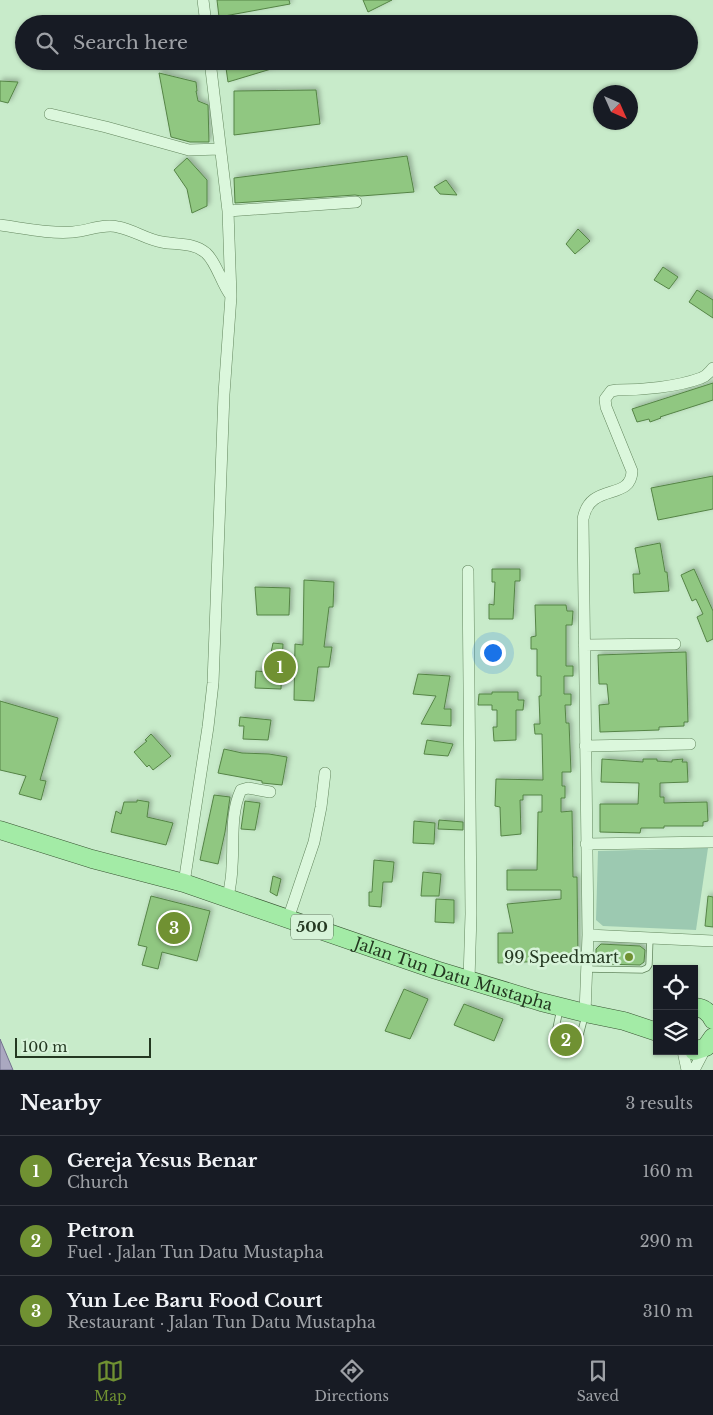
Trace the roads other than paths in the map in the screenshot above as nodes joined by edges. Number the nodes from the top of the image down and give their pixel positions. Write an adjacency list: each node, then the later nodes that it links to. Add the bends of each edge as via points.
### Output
1 (203, 0): 2 (street)
2 (205, 15)
3 (211, 70): 5 (street)
4 (50, 114): 5 (street, via 184,149)
5 (220, 149): 7 (street)
6 (356, 202): 7 (street)
7 (228, 211): 9 (street)
8 (0, 225): 9 (street, via 62,232 109,226 155,241 191,246 208,255)
9 (231, 296): 21 (street, via 213,683)
10 (713, 368): 13 (street, via 702,378 617,390 610,392 605,399 632,471 632,479 622,488 594,499 584,511)
11 (468, 571): 28 (street)
12 (675, 644): 13 (street)
13 (584, 645): 15 (street)
14 (690, 744): 15 (street)
15 (585, 746): 20 (street)
16 (325, 772): 23 (street, via 314,842)
17 (270, 792): 22 (street, via 248,788 241,790 236,799)
18 (0, 830): 21 (main road, Jalan Tun Datu Mustapha / 500)
19 (712, 842): 20 (street)
20 (586, 844): 24 (street)
21 (184, 883): 22 (main road, Jalan Tun Datu Mustapha / 500)
22 (228, 897): 23 (main road, Jalan Tun Datu Mustapha / 500)
23 (288, 919): 28 (main road, Jalan Tun Datu Mustapha / 500)
24 (588, 935): 25 (street); 27 (street)
25 (650, 938): 26 (street); 27 (lane, via 647,968)
26 (713, 941)
27 (587, 969): 30 (street)
28 (470, 980): 29 (main road, Jalan Tun Datu Mustapha / 500)
29 (561, 1007): 30 (main road, Jalan Tun Datu Mustapha / 500); 34 (lane, via 555,1033)
30 (585, 1014): 32 (main road, Jalan Tun Datu Mustapha / 500); 35 (lane, via 579,1039)
31 (653, 1019): 32 (main road, Jalan Tun Datu Mustapha / 500)
32 (624, 1021): 33 (main road, Jalan Tun Datu Mustapha / 500)
33 (653, 1031)
34 (558, 1038)
35 (573, 1042)
36 (707, 1044): 39 (street)
37 (684, 1055): 38 (street)
38 (688, 1070)
39 (694, 1070)

